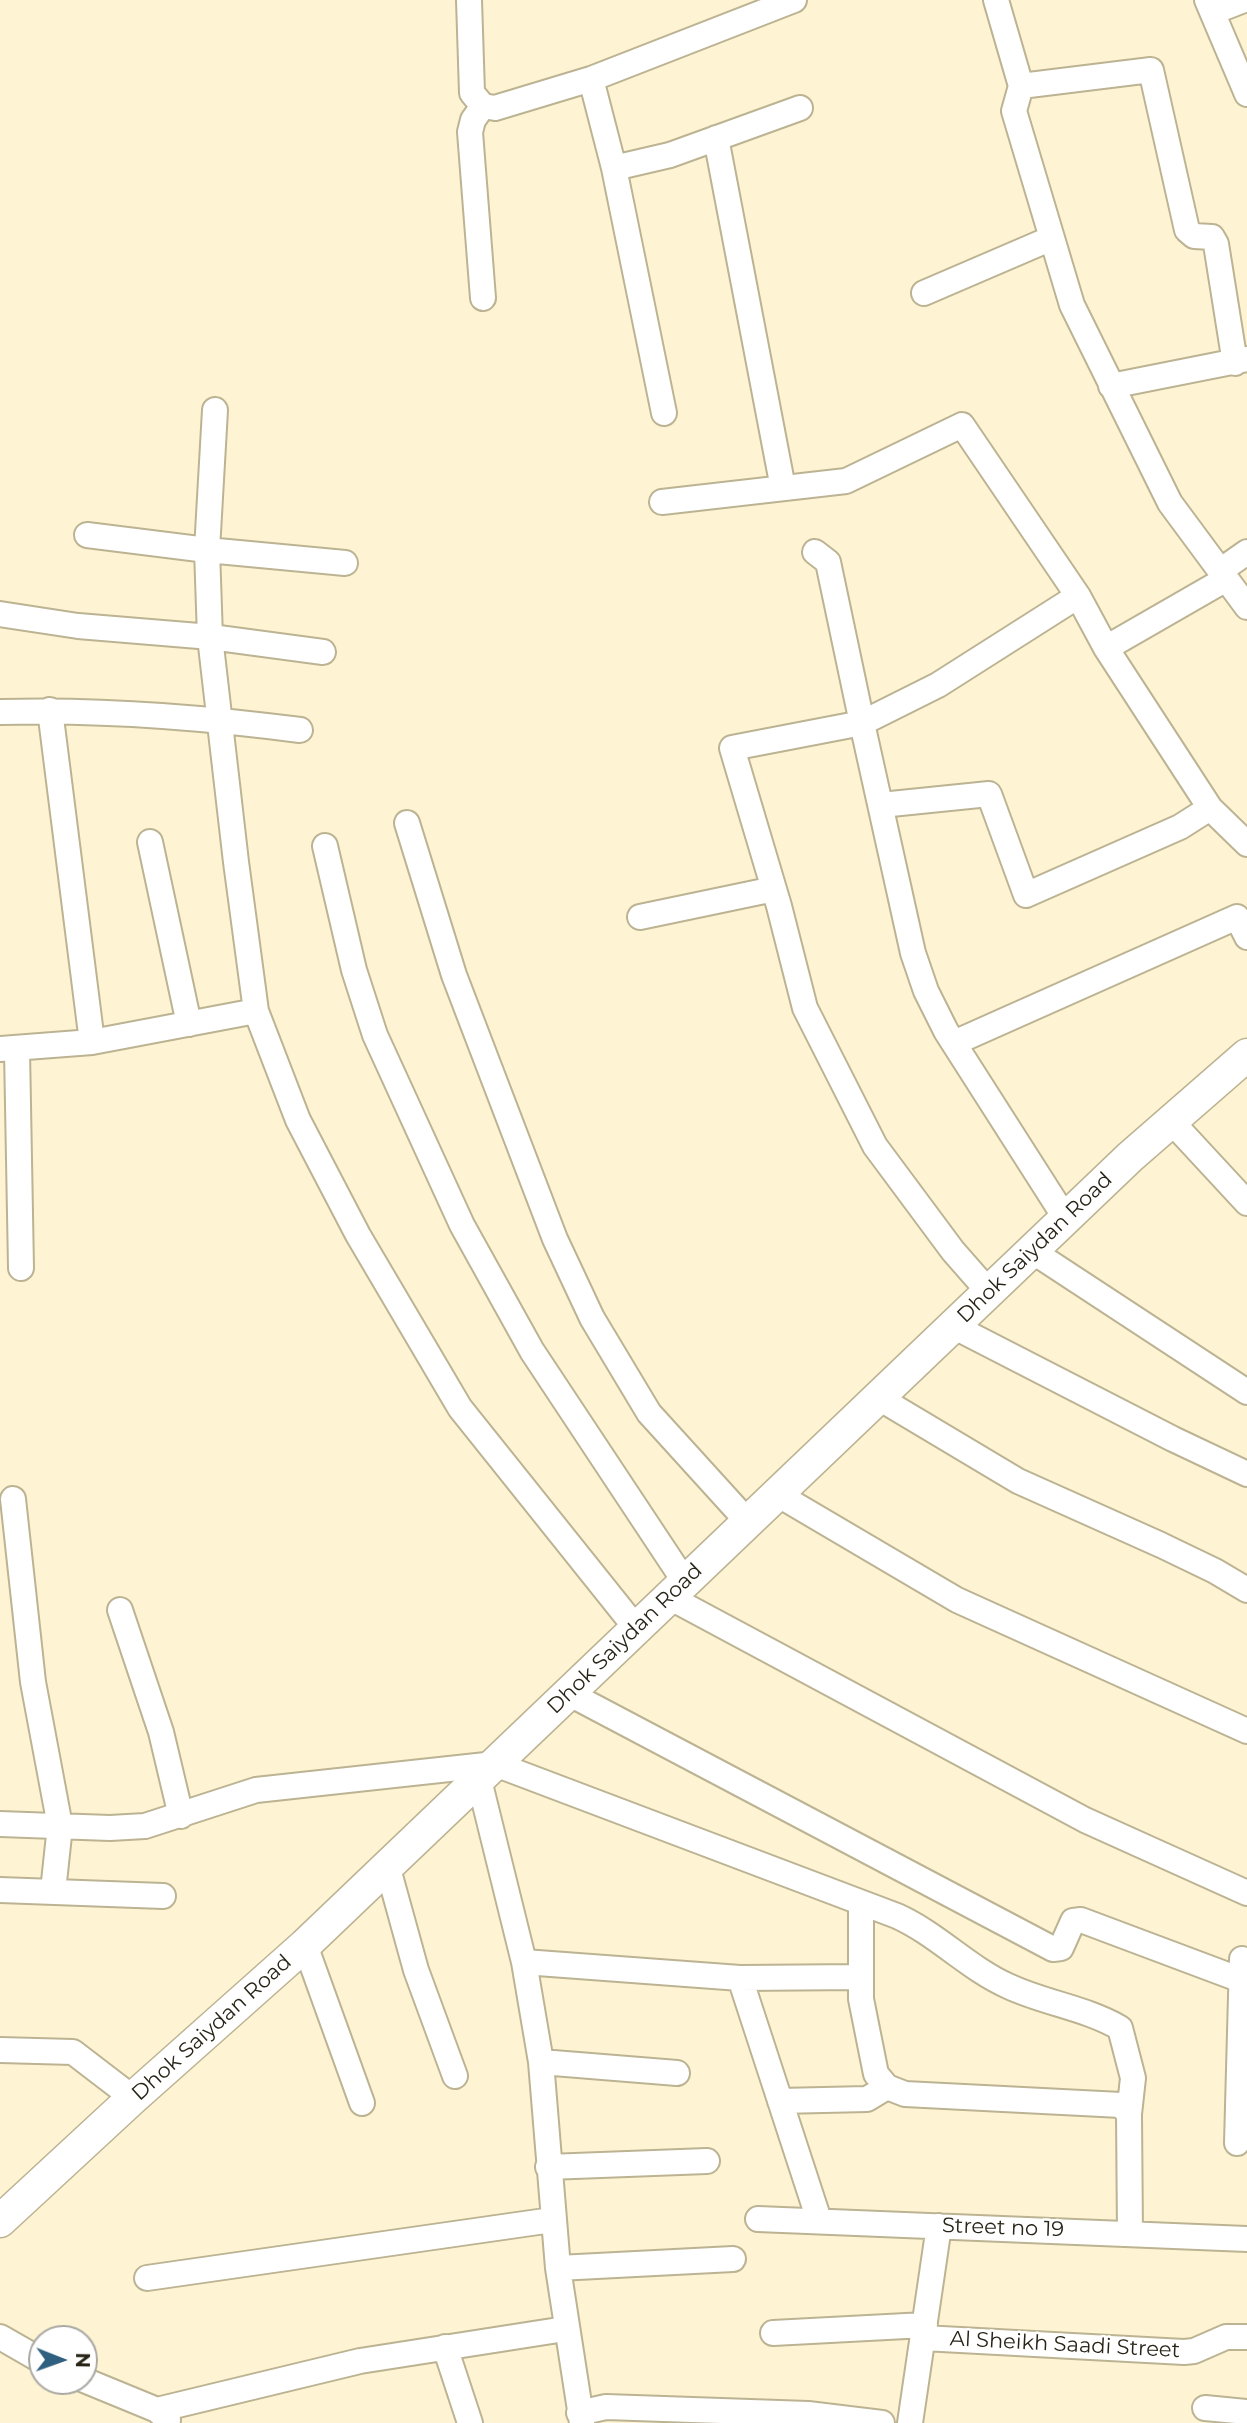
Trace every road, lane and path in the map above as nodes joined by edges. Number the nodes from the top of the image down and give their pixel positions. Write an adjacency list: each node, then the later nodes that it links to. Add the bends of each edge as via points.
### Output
1 (469, 0): 9 (street, via 472,93)
2 (794, 0): 6 (street)
3 (996, 0): 7 (street)
4 (1244, 0): 5 (street)
5 (1210, 6): 8 (street)
6 (591, 79): 9 (street, via 495,108); 12 (street)
7 (1021, 86): 13 (street, via 1014,111); 16 (street, via 1151,70 1187,230 1190,235 1212,237 1216,244)
8 (1247, 94)
9 (483, 106): 15 (street, via 470,132)
10 (800, 108): 11 (street)
11 (716, 138): 12 (street); 20 (street)
12 (614, 168): 19 (street)
13 (1052, 238): 14 (street); 17 (street, via 1072,305)
14 (924, 293)
15 (483, 298)
16 (1241, 361): 17 (street)
17 (1111, 386): 27 (street, via 1170,503)
18 (215, 410): 23 (street)
19 (664, 413)
20 (783, 488): 21 (street); 28 (street, via 846,481 962,425)
21 (662, 502)
22 (87, 535): 23 (street)
23 (208, 550): 26 (street); 31 (street)
24 (815, 552): 37 (street, via 828,562)
25 (1247, 552): 27 (street)
26 (345, 563)
27 (1223, 575): 29 (street); 32 (street)
28 (1078, 596): 32 (street); 37 (street, via 938,685)
29 (1247, 607)
30 (0, 614): 31 (street)
31 (210, 637): 33 (street); 36 (street)
32 (1106, 649): 40 (street)
33 (323, 652)
34 (50, 710): 35 (street); 36 (street); 50 (street)
35 (0, 712)
36 (220, 720): 38 (street); 48 (street)
37 (862, 723): 39 (street); 45 (street, via 732,748)
38 (300, 730)
39 (881, 805): 40 (street, via 989,794 1026,895 1180,827); 51 (street, via 913,953 926,991)
40 (1210, 807): 43 (street)
41 (407, 823): 66 (street, via 454,975 555,1239 592,1318 649,1413)
42 (150, 842): 49 (street)
43 (1247, 844)
44 (324, 846): 67 (street, via 375,1035 462,1225 532,1351)
45 (774, 889): 46 (street); 59 (street, via 806,1008 875,1146)
46 (640, 917)
47 (1247, 937): 51 (street, via 1237,917)
48 (256, 1011): 49 (street); 70 (street, via 298,1120 460,1408)
49 (189, 1024): 50 (street)
50 (92, 1042): 52 (street)
51 (954, 1043): 56 (street)
52 (9, 1049): 58 (street)
53 (1247, 1055): 54 (main road, Dhok Saiydan Road)
54 (1171, 1121): 55 (street); 56 (main road, Dhok Saiydan Road)
55 (1247, 1203)
56 (1066, 1219): 57 (main road, Dhok Saiydan Road)
57 (1032, 1251): 59 (main road, Dhok Saiydan Road); 61 (street)
58 (21, 1268)
59 (989, 1292): 60 (main road, Dhok Saiydan Road)
60 (953, 1326): 62 (main road, Dhok Saiydan Road); 63 (street)
61 (1247, 1392)
62 (879, 1398): 64 (main road, Dhok Saiydan Road); 68 (street, via 1018,1481 1161,1545)
63 (1247, 1474)
64 (777, 1494): 66 (main road, Dhok Saiydan Road); 72 (street, via 957,1600)
65 (13, 1499): 76 (street, via 33,1682)
66 (748, 1522): 67 (main road, Dhok Saiydan Road)
67 (677, 1589): 70 (main road, Dhok Saiydan Road); 80 (street, via 1085,1820)
68 (1247, 1590)
69 (120, 1610): 74 (street, via 161,1732)
70 (636, 1628): 71 (main road, Dhok Saiydan Road)
71 (568, 1693): 73 (main road, Dhok Saiydan Road); 87 (street, via 1053,1949 1061,1948 1073,1922 1081,1920 1242,1970)
72 (1247, 1731)
73 (487, 1772): 74 (street, via 256,1790); 77 (main road, Dhok Saiydan Road); 82 (street); 84 (street)
74 (181, 1816): 76 (street, via 145,1826)
75 (0, 1824): 76 (street)
76 (60, 1826): 79 (street)
77 (387, 1866): 83 (main road, Dhok Saiydan Road); 91 (street, via 416,1970)
78 (0, 1889): 79 (street)
79 (53, 1892): 81 (street)
80 (1247, 1893)
81 (163, 1896)
82 (861, 1903): 85 (street); 96 (street, via 919,1926 1007,1986 1120,2028 1133,2078)
83 (305, 1945): 93 (main road, Dhok Saiydan Road); 95 (street)
84 (524, 1962): 86 (street); 89 (street)
85 (860, 1977): 86 (street); 92 (street, via 876,2074)
86 (740, 1978): 94 (street)
87 (1244, 2024): 97 (street)
88 (0, 2050): 93 (street, via 73,2052)
89 (541, 2062): 90 (street); 99 (street)
90 (677, 2073)
91 (455, 2076)
92 (887, 2087): 94 (street, via 867,2099); 96 (street, via 905,2094 1121,2105)
93 (133, 2098): 103 (main road, Dhok Saiydan Road)
94 (780, 2101): 102 (street)
95 (362, 2103)
96 (1129, 2114): 105 (street)
97 (1237, 2143)
98 (707, 2161): 99 (street)
99 (548, 2167): 101 (street)
100 (758, 2219): 102 (street, Street no 19)
101 (552, 2220): 108 (street); 109 (street)
102 (819, 2220): 104 (street, Street no 19)
103 (0, 2221)
104 (939, 2226): 105 (street, Street no 19); 111 (street)
105 (1130, 2234): 106 (street, Street no 19)
106 (1247, 2239)
107 (733, 2259): 108 (street)
108 (558, 2268): 110 (street)
109 (147, 2278)
110 (565, 2329): 115 (street); 121 (street)
111 (924, 2332): 112 (street, Al Sheikh Saadi Street); 114 (street, Al Sheikh Saadi Street, via 1184,2352 1226,2337); 124 (street)
112 (773, 2333)
113 (0, 2337): 116 (street)
114 (1247, 2337)
115 (445, 2347): 120 (street, via 360,2361); 122 (street)
116 (28, 2353)
117 (98, 2386): 120 (street)
118 (1205, 2408): 119 (street)
119 (1247, 2412)
120 (164, 2417)
121 (580, 2418): 123 (street, via 606,2407 808,2414)
122 (470, 2423)
123 (882, 2423)
124 (910, 2423)

